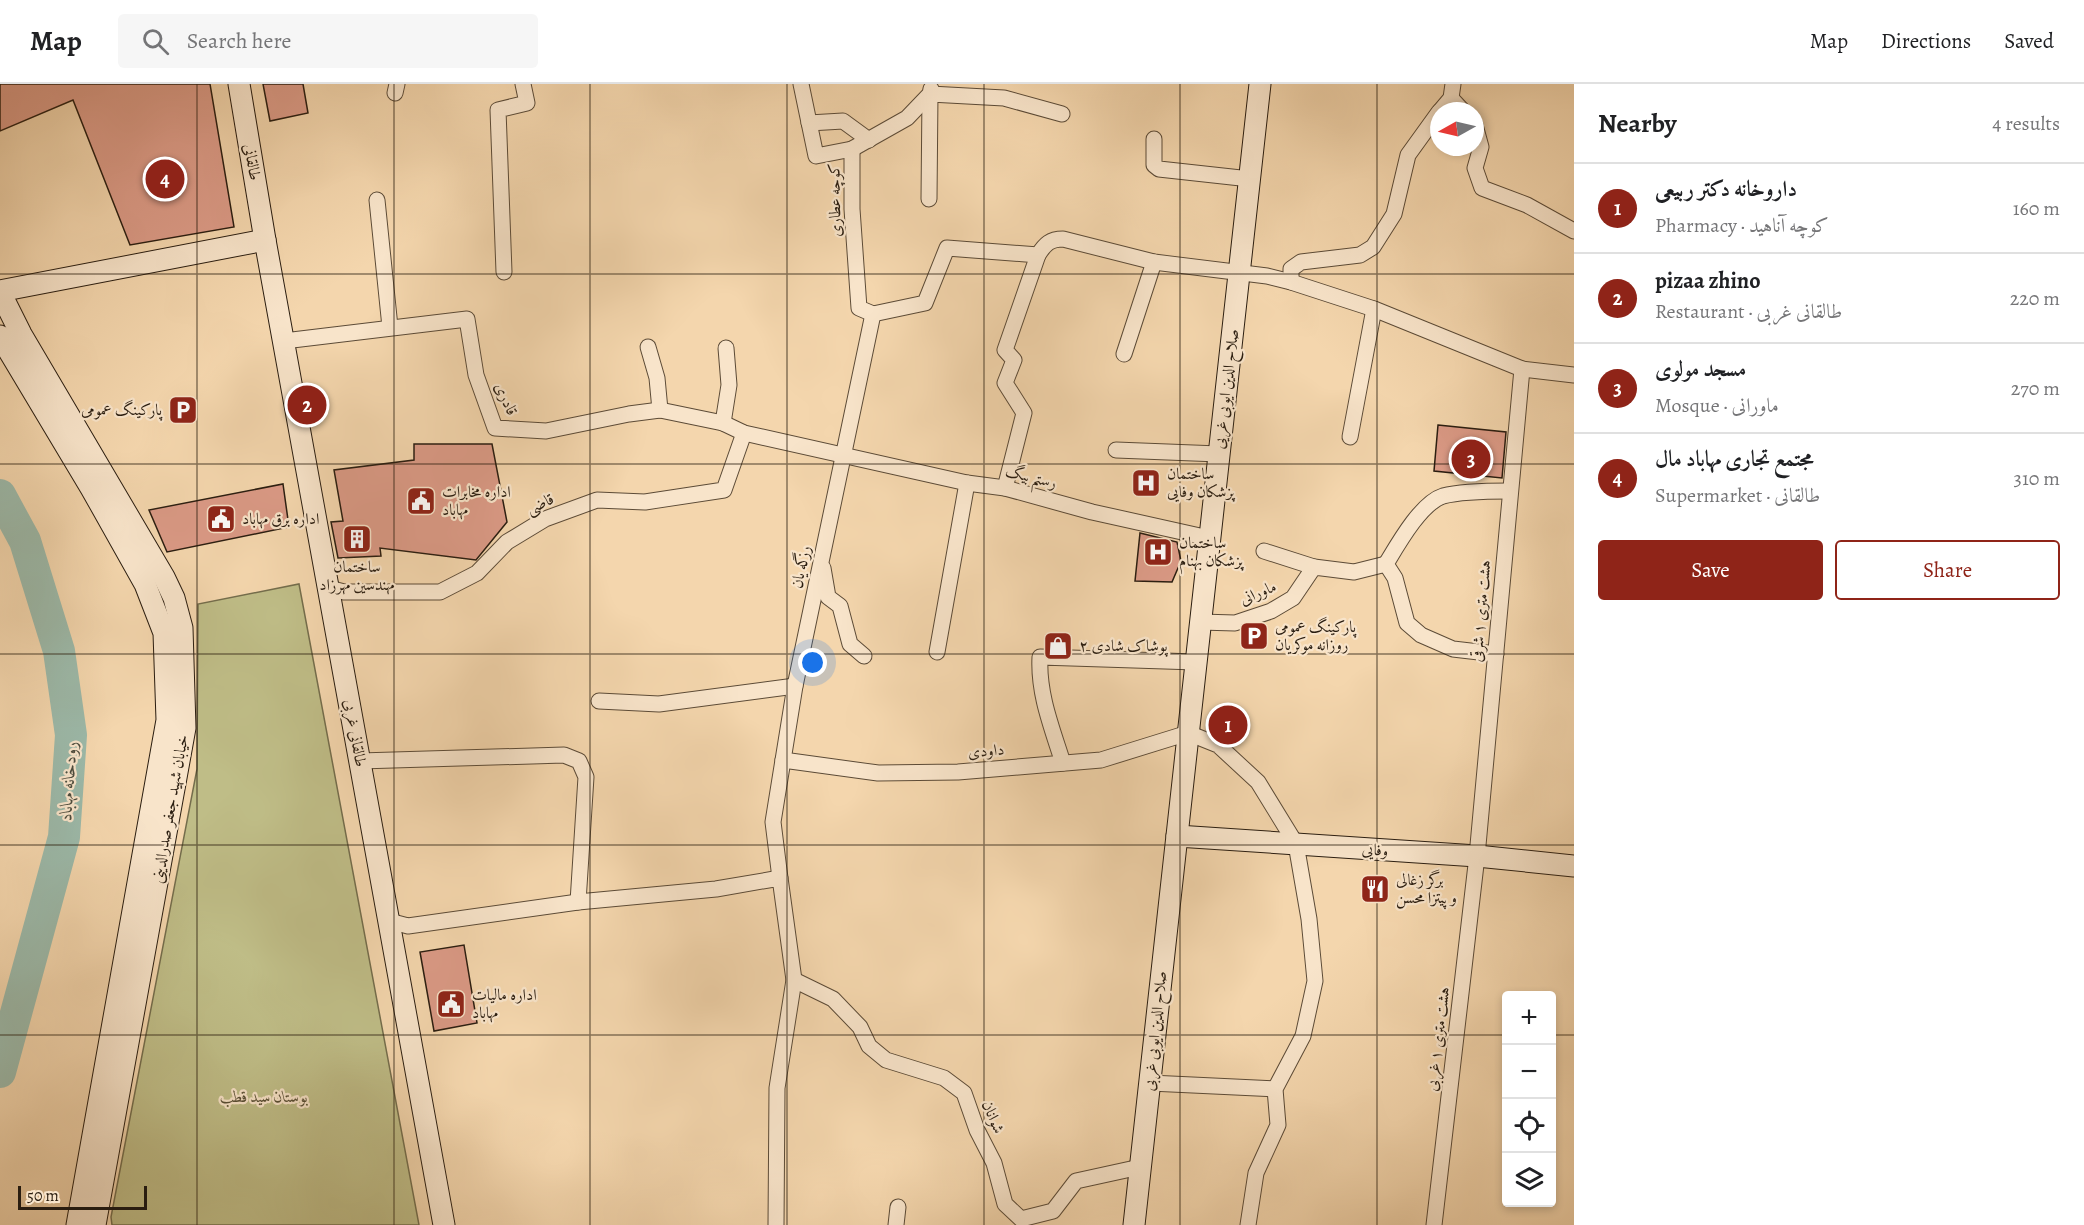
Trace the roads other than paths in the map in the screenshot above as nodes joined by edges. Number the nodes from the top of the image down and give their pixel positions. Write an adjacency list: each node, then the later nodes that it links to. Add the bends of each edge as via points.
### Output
1 (239, 84): 17 (street, طالقانی)
2 (523, 84): 20 (street, via 527,103 498,110)
3 (801, 84): 7 (street, کوچه عطاری)
4 (1260, 84): 13 (street, صلاح الدین ایوبی غریی)
5 (931, 89): 6 (street, via 1004,98); 10 (street, via 907,118); 14 (street)
6 (1062, 114)
7 (809, 123): 10 (street, via 843,121); 11 (street, کوچه عطاری, via 816,156)
8 (1430, 124): 22 (street, via 1408,155 1394,214 1373,247 1360,255 1301,262 1291,269)
9 (1154, 139): 13 (street, via 1155,165 1159,169)
10 (870, 140): 11 (street)
11 (852, 149): 25 (street, کوچه عطاری, via 859,308)
12 (1478, 156): 16 (street, via 1475,168 1482,188 1527,205)
13 (1250, 180): 21 (street, صلاح الدین ایوبی غریی)
14 (929, 199)
15 (377, 200): 26 (street)
16 (1574, 231)
17 (265, 240): 23 (street); 28 (street, طالقانی غربی)
18 (1038, 255): 19 (street, via 1053,239 1063,239); 25 (street, via 947,248 924,303); 42 (street, via 1005,350 1014,360 1005,383 1024,413)
19 (1154, 262): 21 (street); 31 (street)
20 (504, 272)
21 (1240, 273): 22 (street); 39 (street, صلاح الدین ایوبی غریی)
22 (1291, 282): 24 (street)
23 (0, 291): 74 (street, خیابان شهید جعفر صدرالدینی, via 21,334 164,577 182,628 185,728)
24 (1374, 309): 32 (street); 37 (street)
25 (873, 314): 40 (street, رزگه یان)
26 (390, 327): 28 (street, قادری); 34 (street, قادری, via 467,319 476,375 495,428 546,431)
27 (0, 336): 73 (street, خیابان شهید جعفر صدرالدینی, via 129,555 164,633 167,720)
28 (284, 340): 49 (street, طالقانی غربی)
29 (648, 347): 34 (street, via 657,378)
30 (726, 348): 35 (street, via 729,385)
31 (1124, 354)
32 (1522, 369): 33 (street); 43 (street, هشت متری ۱ شرقی)
33 (1574, 375)
34 (660, 410): 35 (street, قادری)
35 (723, 423): 36 (street, قادری)
36 (744, 433): 40 (street, قادری); 49 (street, قاضی, via 724,490 645,502 597,500 545,519 507,542 477,573 440,592 344,592)
37 (1350, 437)
38 (1116, 450): 39 (street)
39 (1219, 454): 44 (street, صلاح الدین ایوبی غریی)
40 (843, 455): 41 (street, رستم بیگ); 46 (street, رزگه یان)
41 (967, 483): 42 (street, رستم بیگ); 51 (street)
42 (1005, 488): 44 (street, رستم بیگ)
43 (1509, 491): 47 (street, via 1442,496 1419,514); 52 (street, هشت متری ۱ شرقی)
44 (1209, 538): 50 (street, صلاح الدین ایوبی غریی)
45 (1264, 551): 48 (street)
46 (821, 560): 53 (street, via 828,597 840,606 850,644); 55 (street, رزگه یان)
47 (1386, 564): 48 (street, via 1354,572); 52 (street, via 1395,578 1407,623 1421,635 1453,649)
48 (1314, 567): 50 (street, ماورانی, via 1293,598 1271,611 1235,623)
49 (329, 588): 59 (street, طالقانی غربی)
50 (1200, 622): 54 (street, صلاح الدین ایوبی غریی)
51 (937, 652)
52 (1496, 654): 63 (street, هشت متری ۱ شرقی)
53 (864, 656)
54 (1196, 662): 57 (street, صلاح الدین ایوبی غریی); 60 (street, via 1041,657 1044,705)
55 (795, 686): 56 (street, via 659,704); 58 (street, رزگه یان)
56 (599, 701)
57 (1188, 733): 60 (street, داودی, via 1101,760); 61 (street, صلاح الدین ایوبی غریی); 62 (street, via 1218,745 1258,782)
58 (783, 760): 60 (street, داودی, via 878,773 958,772); 65 (street, رزگه یان, via 773,822)
59 (360, 761): 66 (street, via 564,755 579,761 586,777); 67 (street, طالقانی غربی)
60 (1063, 763)
61 (1177, 836): 62 (street, وفایی); 69 (street, صلاح الدین ایوبی غربی)
62 (1296, 844): 63 (street, وفایی); 70 (street, via 1310,919 1315,981 1303,1036)
63 (1477, 856): 64 (street, وفایی); 80 (street, هشت متری ۱ غربی)
64 (1574, 866)
65 (780, 878): 66 (street, via 716,889); 68 (street, رزگه یان)
66 (578, 902): 67 (street, via 408,926)
67 (389, 921): 75 (street, طالقانی غربی)
68 (794, 980): 71 (street, شوانان, via 833,999 860,1027 869,1046 886,1060 944,1078 964,1093 994,1163 1005,1204 1021,1220 1053,1211 1076,1181); 76 (street, رزگه یان, via 777,1088)
69 (1150, 1083): 70 (street); 71 (street, صلاح الدین ایوبی غربی)
70 (1275, 1089): 79 (street, via 1278,1125 1256,1173)
71 (1140, 1167): 78 (street, صلاح الدین ایوبی غربی)
72 (898, 1207): 77 (street)
73 (77, 1225)
74 (95, 1225)
75 (444, 1225)
76 (776, 1225)
77 (896, 1225)
78 (1134, 1225)
79 (1248, 1225)
80 (1434, 1225)

